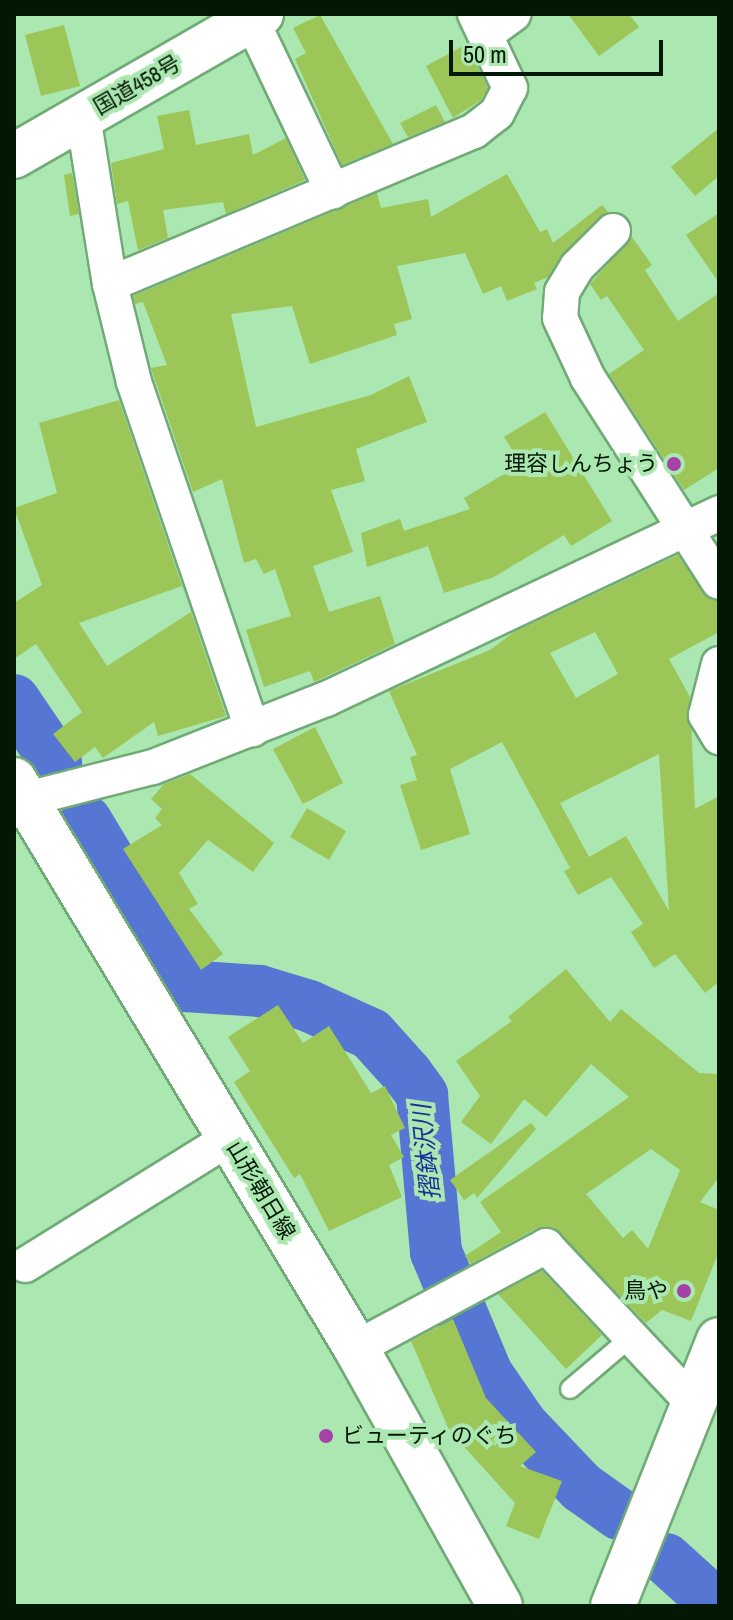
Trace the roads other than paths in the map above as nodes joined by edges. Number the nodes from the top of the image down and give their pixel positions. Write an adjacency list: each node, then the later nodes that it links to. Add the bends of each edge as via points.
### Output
1 (514, 14): 3 (street)
2 (256, 17): 4 (main road, 国道458号); 6 (street)
3 (480, 24): 6 (street, via 510,88 497,113 474,131)
4 (83, 116): 5 (main road, 国道458号); 8 (street)
5 (14, 156)
6 (333, 192): 8 (street)
7 (613, 231): 10 (street, via 577,267 562,292 560,318 588,378)
8 (110, 284): 13 (street, via 134,382)
9 (719, 513): 10 (street)
10 (684, 532): 11 (street); 13 (street)
11 (719, 582)
12 (719, 664): 14 (street, via 706,715)
13 (252, 729): 15 (street, via 153,767)
14 (719, 737)
15 (17, 790): 16 (main road, 山形朝日線)
16 (230, 1138): 17 (street); 20 (main road, 山形朝日線)
17 (25, 1265)
18 (631, 1337): 20 (street, via 546,1246); 21 (lane); 22 (street)
19 (719, 1340): 22 (main road)
20 (356, 1348): 23 (main road, 山形朝日線)
21 (570, 1389)
22 (694, 1404): 24 (main road)
23 (500, 1606)
24 (613, 1606)

